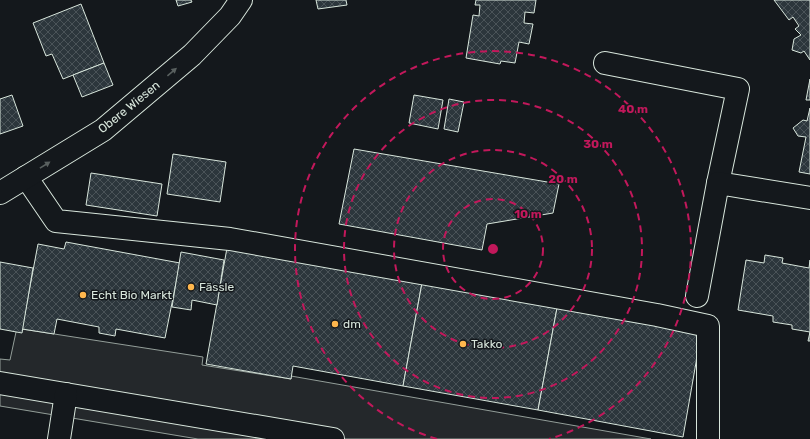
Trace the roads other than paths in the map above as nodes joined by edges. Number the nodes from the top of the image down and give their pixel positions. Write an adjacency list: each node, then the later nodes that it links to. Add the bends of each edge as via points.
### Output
1 (241, 0): 3 (street, Obere Wiesen, one-way to 1, via 103,130 192,55 230,16)
2 (605, 63): 4 (street, via 738,89)
3 (26, 177): 5 (street, Obere Wiesen); 12 (street, via 56,221 230,239 708,326)
4 (718, 183): 6 (street); 7 (street)
5 (0, 193)
6 (810, 198)
7 (696, 296)
8 (0, 383): 9 (street)
9 (66, 394): 10 (street); 11 (street)
10 (59, 439)
11 (333, 439)
12 (708, 439)

